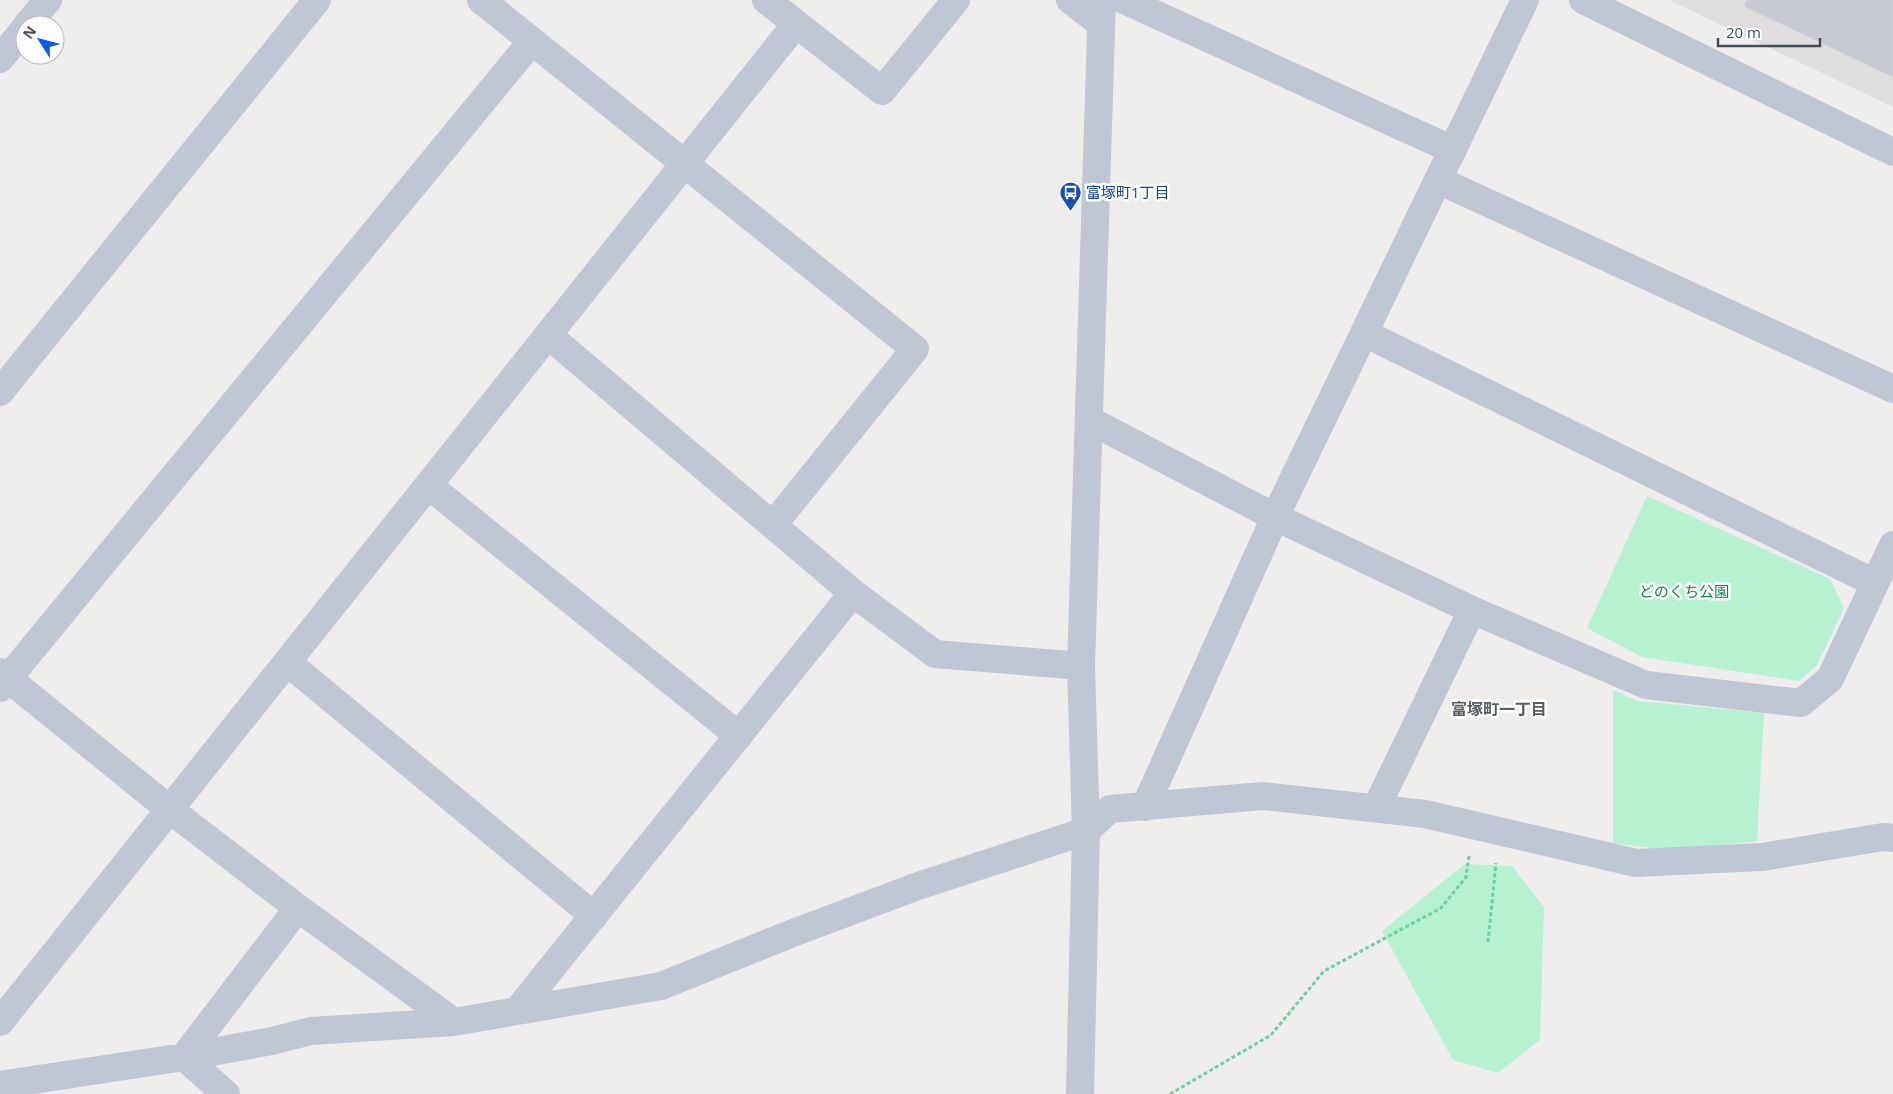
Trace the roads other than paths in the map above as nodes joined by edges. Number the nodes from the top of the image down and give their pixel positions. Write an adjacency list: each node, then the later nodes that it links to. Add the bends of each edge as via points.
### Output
1 (48, 0): 11 (street)
2 (317, 0): 23 (street)
3 (481, 0): 14 (street)
4 (766, 0): 12 (street)
5 (956, 0): 12 (street, via 882,91)
6 (1070, 0): 10 (street)
7 (1124, 0): 16 (street)
8 (1525, 0): 16 (street)
9 (1582, 0): 17 (street)
10 (1101, 12): 24 (street)
11 (35, 15)
12 (796, 24): 18 (street)
13 (15, 40): 15 (street)
14 (532, 41): 18 (street); 34 (street)
15 (0, 59)
16 (1453, 150): 19 (street)
17 (1893, 152)
18 (684, 164): 21 (street); 27 (street, via 915,348)
19 (1438, 180): 20 (street); 22 (street)
20 (1364, 333): 26 (street); 29 (street)
21 (548, 335): 25 (street); 27 (street)
22 (1893, 389)
23 (0, 392)
24 (1089, 420): 26 (street); 33 (street)
25 (428, 485): 32 (street); 35 (street)
26 (1275, 518): 31 (street); 36 (street)
27 (773, 525): 30 (street)
28 (1893, 544): 29 (street)
29 (1875, 583): 31 (street, via 1830,679 1801,703 1646,684)
30 (853, 593): 33 (street, via 935,654); 35 (street)
31 (1472, 610): 37 (street)
32 (287, 662): 38 (street); 42 (street)
33 (1081, 666): 39 (street)
34 (2, 679): 38 (street)
35 (739, 736): 42 (street)
36 (1145, 807): 37 (street, via 1263,796); 39 (street, via 1110,809)
37 (1376, 808): 40 (street, via 1425,814 1636,863 1762,857)
38 (169, 809): 41 (street); 44 (street)
39 (1086, 831): 43 (street, via 918,886 660,986); 49 (street)
40 (1893, 838)
41 (298, 908): 45 (street); 46 (street)
42 (594, 916): 43 (street)
43 (517, 1011): 45 (street)
44 (0, 1022)
45 (454, 1022): 46 (street, via 311,1031 272,1042)
46 (184, 1058): 47 (street); 48 (street)
47 (0, 1085)
48 (226, 1094)
49 (1080, 1094)

